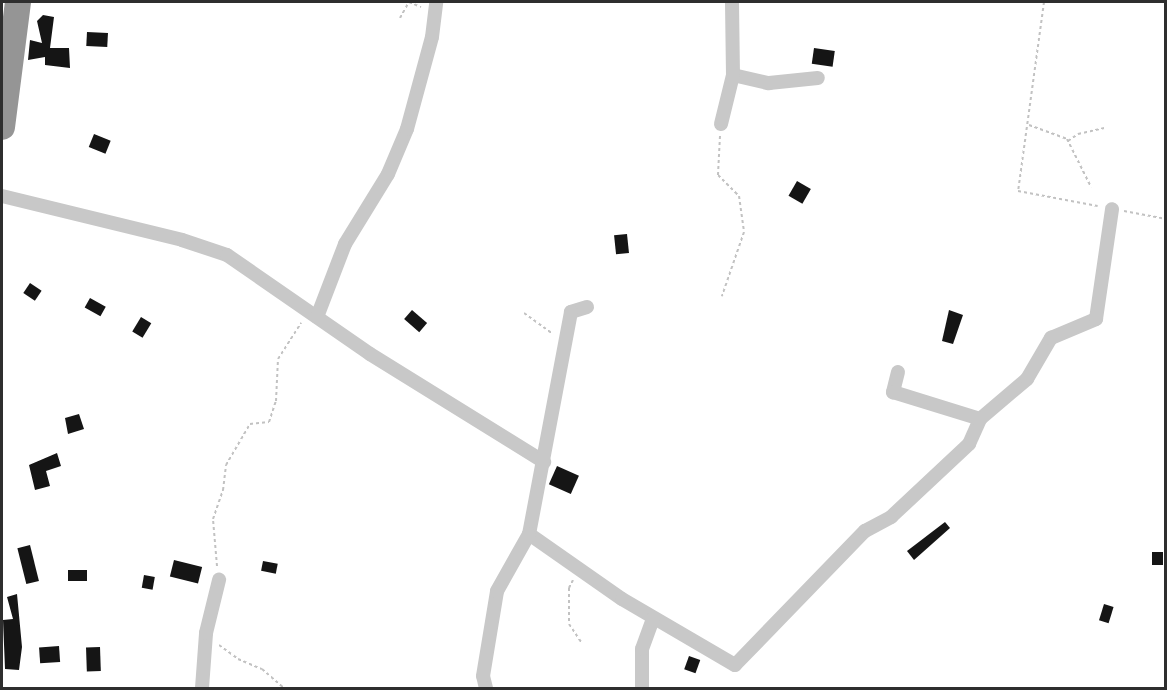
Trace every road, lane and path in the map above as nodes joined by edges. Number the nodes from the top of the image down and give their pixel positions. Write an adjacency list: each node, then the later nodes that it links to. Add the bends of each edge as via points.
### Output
1 (18, 2): 10 (highway)
2 (732, 2): 6 (street)
3 (1044, 2): 9 (path)
4 (436, 5): 5 (path, via 409,2); 20 (street, via 407,129 388,174 345,244)
5 (400, 18)
6 (733, 75): 7 (street, via 769,83); 8 (street)
7 (818, 78)
8 (722, 124): 17 (path, via 718,175 739,196 744,232)
9 (1029, 125): 12 (path); 15 (path, via 1018,191)
10 (2, 127)
11 (1104, 128): 12 (path, via 1078,134)
12 (1068, 141): 13 (path)
13 (1091, 187)
14 (2, 196): 20 (street, via 182,240 227,255)
15 (1112, 209): 16 (path); 23 (street, via 1096,318 1051,338 1027,379)
16 (1166, 219)
17 (722, 296)
18 (587, 307): 21 (street, via 571,312)
19 (524, 313): 21 (path, via 548,334)
20 (313, 314): 24 (street); 27 (path, via 278,358 276,401 269,422 250,424 226,465 213,519)
21 (568, 336): 24 (street)
22 (898, 372): 23 (street, via 893,392)
23 (980, 419): 28 (street, via 969,444 891,517 851,544 735,665)
24 (544, 462): 25 (street)
25 (529, 534): 26 (street); 33 (street, via 497,591 483,676)
26 (579, 569): 28 (street); 30 (path, via 569,588 569,624)
27 (219, 580): 29 (street)
28 (653, 618): 34 (street, via 642,649)
29 (209, 621): 31 (street); 32 (path, via 215,642 238,659 262,669)
30 (582, 643)
31 (202, 688)
32 (284, 688)
33 (486, 688)
34 (642, 688)

